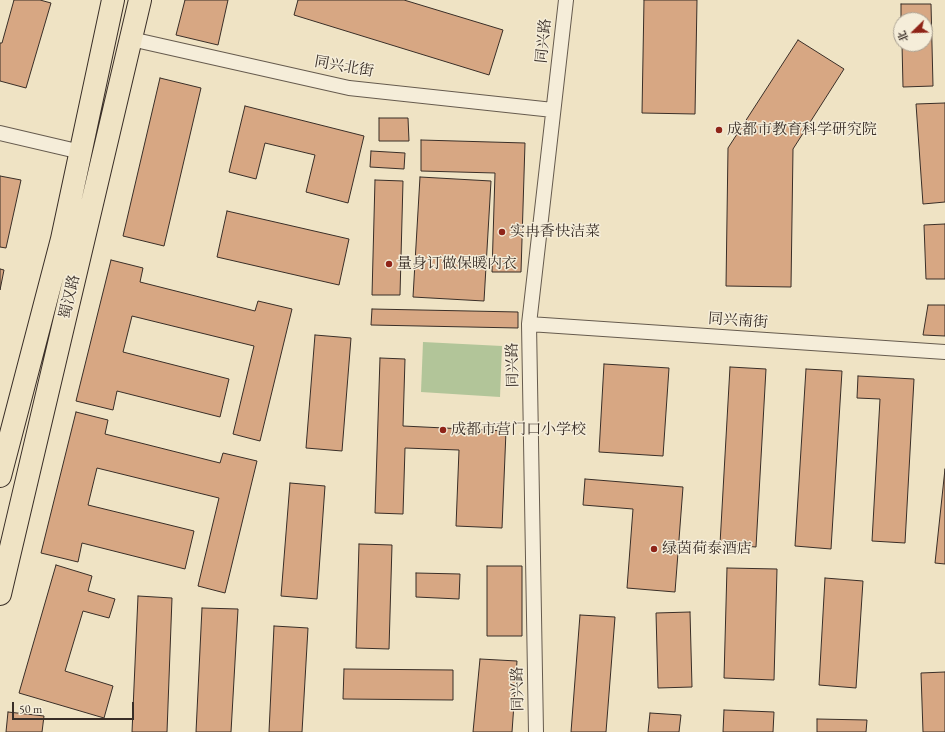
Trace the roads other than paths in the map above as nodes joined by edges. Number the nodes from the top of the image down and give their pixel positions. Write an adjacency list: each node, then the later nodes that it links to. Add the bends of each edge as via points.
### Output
1 (113, 0): 7 (main road, 蜀汉路)
2 (140, 0): 4 (main road, 蜀汉路)
3 (566, 0): 5 (street, 同兴路)
4 (131, 39): 5 (street, 同兴北街, via 349,88); 11 (main road, 蜀汉路)
5 (553, 110): 8 (street, 同兴路)
6 (0, 133): 7 (street)
7 (81, 152): 10 (main road, 蜀汉路, via 62,239)
8 (529, 324): 9 (street, 同兴南街); 12 (street, 同兴路)
9 (945, 352)
10 (0, 476)
11 (0, 594)
12 (536, 732)

